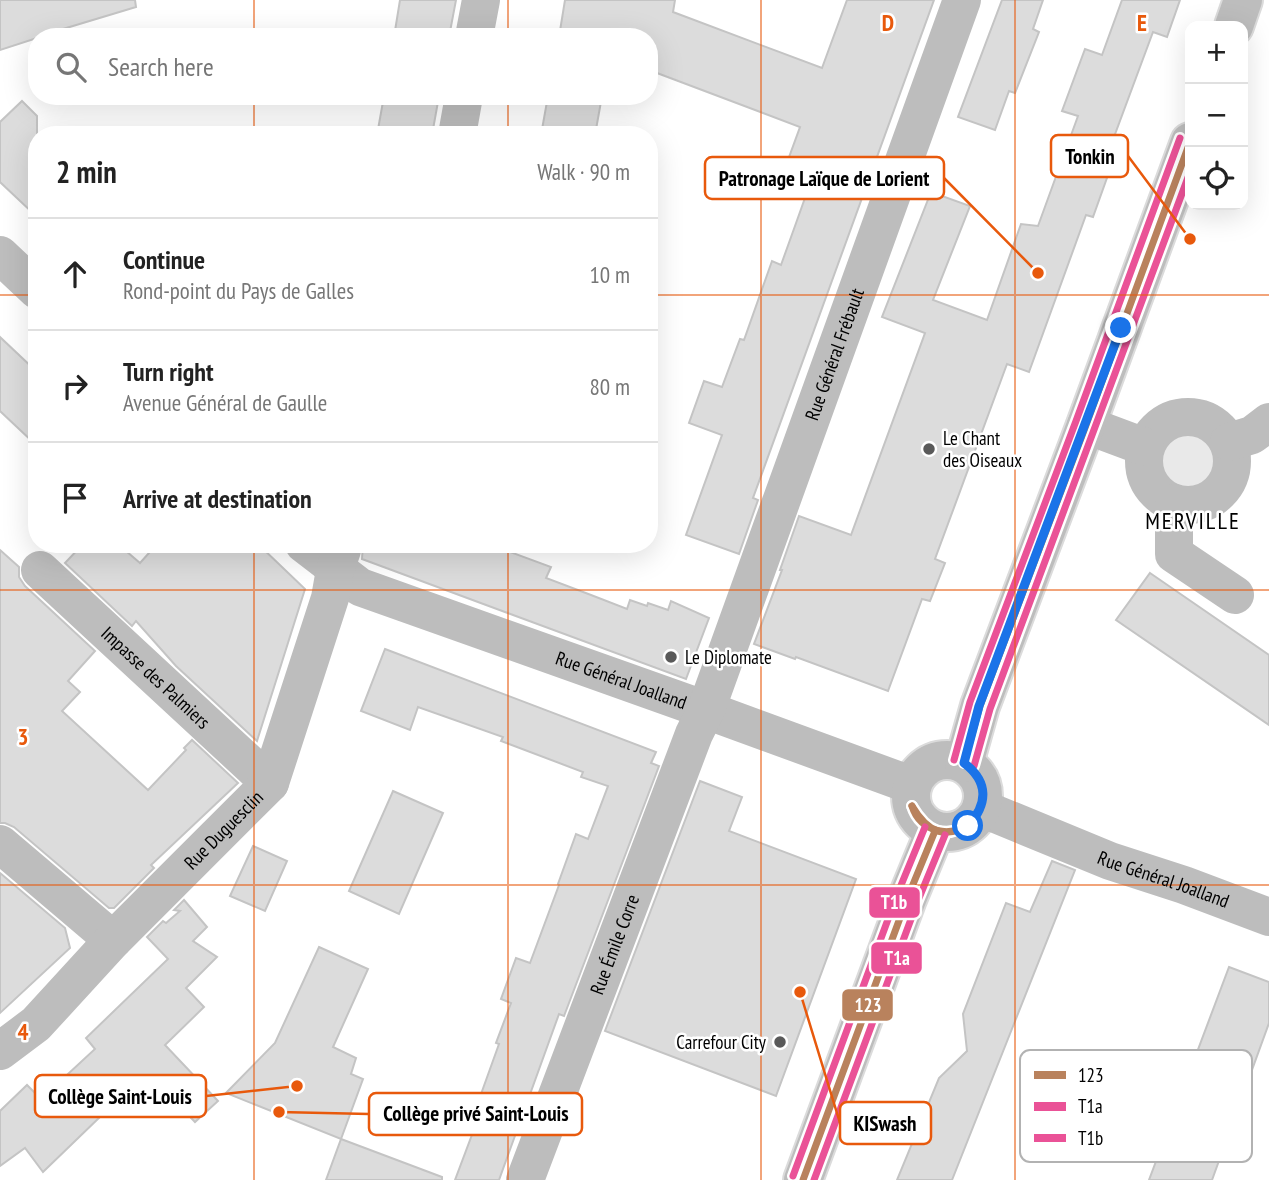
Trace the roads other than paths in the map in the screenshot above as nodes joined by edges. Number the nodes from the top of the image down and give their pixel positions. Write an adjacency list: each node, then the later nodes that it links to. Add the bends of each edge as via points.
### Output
1 (481, 0): 5 (street)
2 (962, 0): 19 (street, Rue Général Frébault)
3 (1243, 0): 4 (street)
4 (1236, 21)
5 (476, 28)
6 (462, 105): 7 (street)
7 (459, 126)
8 (1188, 147): 12 (street)
9 (0, 255): 10 (street)
10 (28, 281)
11 (1269, 422): 13 (street, via 1252,435)
12 (1086, 425): 14 (street); 20 (street, via 979,706)
13 (1229, 442): 14 (street, via 1221,430 1194,416 1164,423); 15 (street, via 1233,457 1224,486 1202,503)
14 (1146, 447): 15 (street, via 1146,475 1152,487)
15 (1174, 503): 18 (street, via 1174,554)
16 (339, 557): 19 (street, Rue Général Joalland, via 360,587); 21 (street, Rue Duguesclin)
17 (40, 570): 21 (street, Impasse des Palmiers)
18 (1235, 595)
19 (706, 710): 22 (street, Rue Général Joalland); 29 (street, Rue Émile Corre)
20 (964, 763): 22 (street, via 933,762); 23 (street, via 982,788)
21 (270, 783): 27 (street, Rue Duguesclin)
22 (911, 785): 24 (street, via 917,818)
23 (981, 808): 24 (street, via 968,826 958,831); 26 (street, Rue Général Joalland, via 1110,861)
24 (935, 831): 30 (street)
25 (0, 844): 27 (street)
26 (1269, 917)
27 (113, 940): 28 (street, Rue Duguesclin, via 36,1024)
28 (0, 1051)
29 (525, 1180)
30 (803, 1180)

